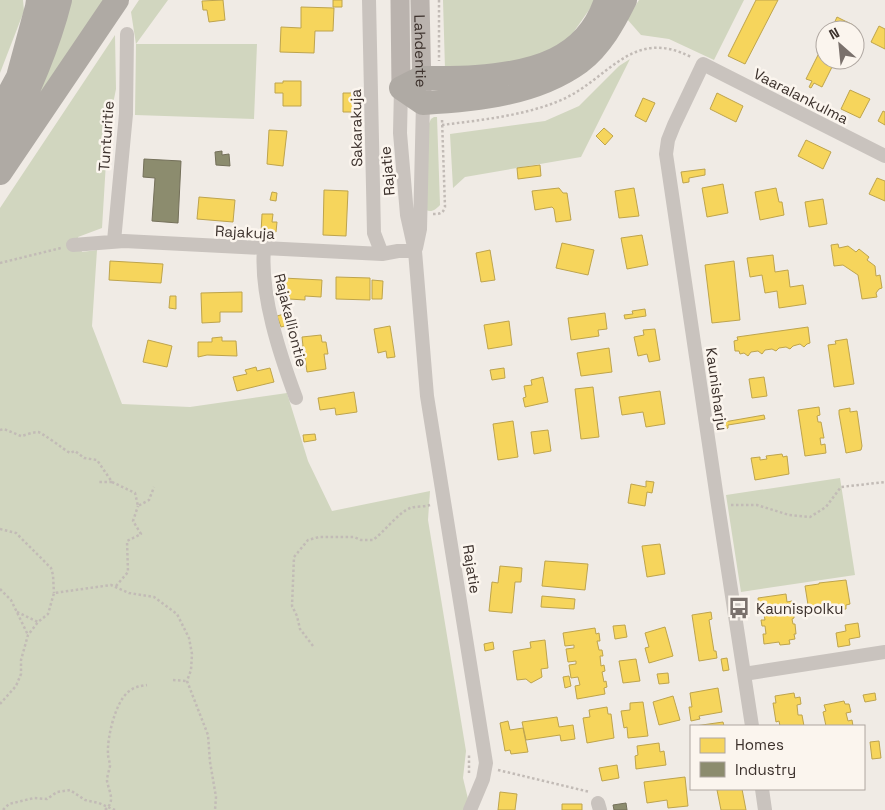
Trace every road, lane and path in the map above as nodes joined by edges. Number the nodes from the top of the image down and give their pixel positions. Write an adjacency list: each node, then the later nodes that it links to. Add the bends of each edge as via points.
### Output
1 (38, 0): 13 (highway, via 18,76)
2 (60, 0): 15 (highway, via 39,60)
3 (117, 0): 17 (highway)
4 (369, 0): 23 (street, Sakarakuja, via 374,233)
5 (400, 0): 11 (main road, Lahdentie)
6 (420, 0): 11 (main road, Lahdentie)
7 (606, 0): 11 (highway, via 588,34 574,49 545,65 514,74)
8 (625, 0): 12 (highway, via 596,46 581,61 553,79 522,90)
9 (127, 34): 19 (street, Tunturitie, via 126,114)
10 (703, 64): 16 (street, Vaaralankulma); 32 (street, Kaunisharju, via 674,125 666,154)
11 (411, 83): 12 (highway); 22 (street, Rajatie, via 400,133 407,215)
12 (423, 103): 18 (street, Rajatie)
13 (0, 110)
14 (442, 125): 18 (path, via 444,211)
15 (0, 148)
16 (885, 156)
17 (0, 173)
18 (421, 215): 22 (street, Rajatie)
19 (114, 241): 20 (street, Rajakuja); 21 (street, Rajakuja)
20 (73, 246): 24 (path)
21 (264, 249): 23 (street, Rajakuja); 25 (street, Rajakalliontie, via 263,276 284,364)
22 (415, 251): 23 (street, Rajakuja); 49 (street, Rajatie, via 428,396)
23 (382, 254)
24 (0, 263)
25 (296, 398)
26 (0, 430): 28 (path, via 4,428 21,436 36,432 43,434 70,452 97,460)
27 (98, 482): 28 (path)
28 (112, 482): 33 (path, via 135,493)
29 (885, 482): 32 (path, via 841,487 826,507 810,517 789,515 758,505)
30 (154, 487): 33 (path, via 149,500)
31 (435, 504): 41 (path, via 410,508 373,540 319,537 308,540 294,557 292,606 300,629)
32 (718, 505): 43 (street, Kaunisharju)
33 (138, 506): 35 (path, via 133,521 140,534 128,541 128,572)
34 (0, 529): 37 (path, via 16,533 51,568)
35 (115, 587): 37 (path); 45 (path, via 154,597 177,614 189,638 192,654)
36 (0, 589): 38 (path, via 11,600)
37 (54, 593): 39 (path, via 48,614)
38 (15, 611): 39 (path); 40 (path)
39 (38, 622): 40 (path)
40 (28, 635): 47 (path, via 21,674 16,686)
41 (313, 646)
42 (885, 652): 43 (street)
43 (744, 674): 48 (street, Kaunisharju)
44 (173, 680): 45 (path)
45 (187, 681): 56 (path, via 208,735)
46 (146, 685): 52 (path, via 128,692 113,720 108,753 107,780 112,796)
47 (0, 704)
48 (752, 725)
49 (486, 763): 51 (path, via 494,769 590,791); 57 (street)
50 (762, 790): 58 (street)
51 (599, 806)
52 (109, 807): 53 (path, via 85,800 70,790 47,798 9,804); 54 (path); 55 (path)
53 (3, 810)
54 (106, 810)
55 (115, 810)
56 (215, 810)
57 (470, 810)
58 (766, 810)

